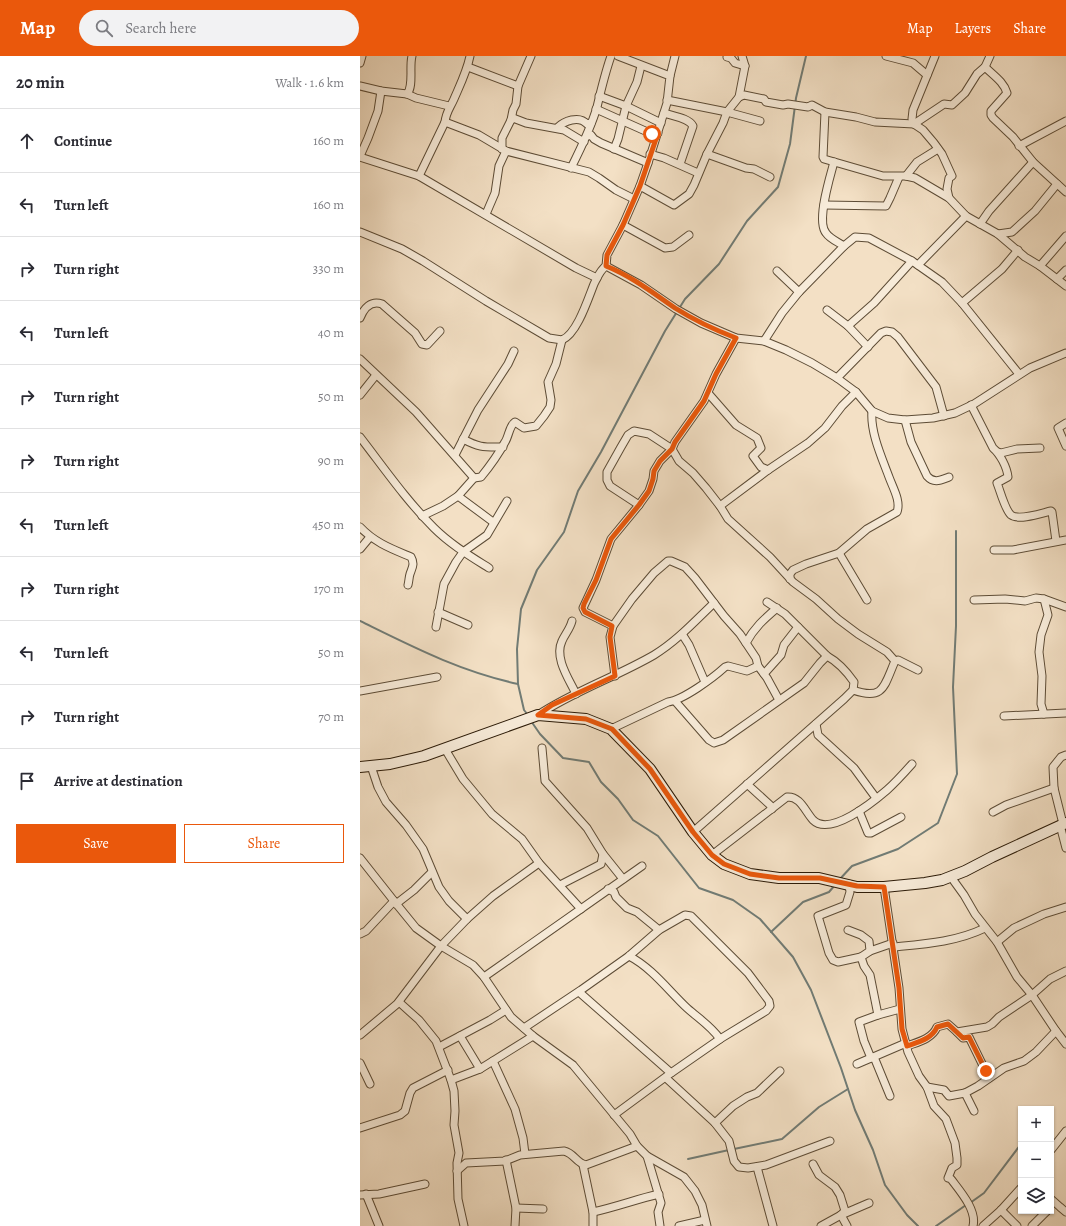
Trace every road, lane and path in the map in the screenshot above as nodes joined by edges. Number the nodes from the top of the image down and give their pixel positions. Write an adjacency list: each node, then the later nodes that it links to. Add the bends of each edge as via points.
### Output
1 (362, 56): 13 (street)
2 (412, 56): 23 (street, via 410,87)
3 (470, 56): 16 (street)
4 (531, 56): 21 (street)
5 (611, 56): 25 (street)
6 (618, 56): 14 (street)
7 (675, 56): 19 (street)
8 (726, 56): 9 (street); 15 (street, via 735,64)
9 (741, 56): 15 (street)
10 (886, 56): 18 (street, via 913,64)
11 (935, 56): 18 (street)
12 (990, 56): 17 (street)
13 (360, 63)
14 (641, 66): 19 (street); 28 (street)
15 (745, 66): 24 (street)
16 (468, 67): 21 (street); 27 (street)
17 (985, 67): 40 (street, via 952,105 944,104); 44 (street, via 1001,82 1007,93 991,111 991,115)
18 (927, 75): 40 (street, via 913,110)
19 (670, 76): 26 (street)
20 (360, 86): 22 (street)
21 (518, 86): 33 (street, via 516,104)
22 (381, 91): 23 (street); 50 (street, via 378,111)
23 (407, 94): 27 (street)
24 (741, 94): 30 (street); 31 (street, via 783,105 812,105)
25 (599, 96): 28 (street); 29 (street)
26 (667, 100): 30 (street); 32 (street)
27 (449, 106): 37 (street)
28 (626, 106): 34 (street); 39 (street)
29 (595, 112): 34 (street); 38 (street)
30 (727, 112): 35 (street); 49 (street)
31 (825, 112): 40 (street, via 875,122); 51 (street, via 823,157 824,160)
32 (664, 113): 39 (street); 54 (street, via 693,124)
33 (510, 120): 41 (street, via 513,118); 46 (street, via 502,138)
34 (623, 120): 42 (street, via 652,134); 47 (street)
35 (760, 121)
36 (1066, 121): 44 (street)
37 (444, 122): 46 (street, via 479,135); 57 (street)
38 (588, 122): 41 (street, via 568,120); 43 (street)
39 (661, 123): 42 (street)
40 (914, 124): 45 (street, via 923,130)
41 (557, 128): 43 (street)
42 (658, 133): 48 (street)
43 (585, 139): 47 (street, via 591,135); 55 (street)
44 (1020, 146): 52 (street)
45 (938, 149): 58 (street, via 917,162); 63 (street, via 952,176 949,178 947,189)
46 (504, 150): 55 (street); 66 (street, via 495,193)
47 (614, 150): 53 (street)
48 (650, 154): 53 (street); 54 (street)
49 (707, 154): 56 (street); 59 (street, via 754,169)
50 (360, 157): 57 (street)
51 (834, 162): 58 (street, via 883,176); 65 (street)
52 (1033, 162): 60 (street); 68 (street)
53 (648, 164): 61 (street)
54 (680, 164): 56 (street)
55 (571, 168): 64 (street, via 588,172)
56 (698, 173): 61 (street, via 689,194 674,205)
57 (419, 176): 66 (street)
58 (902, 176): 63 (street, via 916,178); 65 (street, via 886,206)
59 (770, 177)
60 (1057, 184): 62 (street); 71 (street, via 1035,211 1012,232)
61 (640, 186): 64 (street)
62 (1066, 192)
63 (949, 198): 67 (street)
64 (634, 199): 69 (street)
65 (824, 205): 74 (street, via 823,228 826,234)
66 (486, 214): 81 (street)
67 (966, 216): 68 (street); 76 (street)
68 (980, 224): 71 (street)
69 (623, 225): 72 (street, via 665,248 673,247); 77 (street, via 607,255)
70 (360, 232): 91 (street, via 402,249 549,338)
71 (998, 234): 75 (street)
72 (689, 235)
73 (1066, 236): 78 (street)
74 (844, 246): 76 (street, via 855,238 869,238); 84 (street)
75 (1018, 250): 78 (street); 85 (street, via 1002,269)
76 (915, 263): 85 (street, via 942,282); 88 (street)
77 (606, 266): 81 (street); 90 (street, via 701,323)
78 (1040, 266): 82 (street)
79 (1066, 270): 82 (street)
80 (776, 271): 84 (street)
81 (597, 278): 91 (street, via 571,334)
82 (1057, 279): 83 (street)
83 (1066, 286)
84 (799, 292): 92 (street)
85 (962, 303): 97 (street)
86 (826, 310): 88 (street)
87 (360, 318): 89 (street, via 368,306 377,302 415,334 422,344 427,345)
88 (848, 326): 93 (street)
89 (440, 331)
90 (736, 338): 92 (street); 101 (street)
91 (562, 340): 111 (street, via 548,382 550,406 536,426 524,428 515,422 512,424)
92 (764, 341): 99 (street)
93 (868, 347): 99 (street); 105 (street, via 881,333 892,332 936,387)
94 (514, 351): 109 (street)
95 (1066, 353): 97 (street)
96 (360, 359): 98 (street)
97 (1019, 374): 103 (street)
98 (376, 375): 102 (street); 115 (street, via 416,412)
99 (837, 378): 100 (street)
100 (856, 392): 104 (street); 116 (street, via 808,444)
101 (708, 393): 113 (street); 116 (street, via 736,425 757,438 761,448 753,456 761,467)
102 (360, 395)
103 (971, 405): 105 (street); 114 (street, via 992,448)
104 (872, 411): 106 (street, via 888,418); 132 (street, via 873,429 899,507 897,512 868,529)
105 (944, 416): 106 (street)
106 (905, 420): 117 (street, via 911,442 927,476 938,482)
107 (1066, 423): 110 (street, via 1058,428)
108 (360, 437): 123 (street)
109 (463, 439): 111 (street, via 477,446); 115 (street)
110 (1066, 446)
111 (503, 447): 118 (street, via 481,477)
112 (1040, 448): 114 (street)
113 (672, 449): 121 (street, via 654,471 649,491); 121 (street, via 649,434 634,432 628,435 607,472 607,480 610,486); 122 (street, via 679,461 693,473)
114 (998, 452): 128 (street, via 1008,477 997,483 1008,511 1012,516 1019,518 1051,511)
115 (455, 455): 118 (street)
116 (768, 470): 122 (street)
117 (950, 477)
118 (474, 478): 119 (street)
119 (458, 496): 123 (street); 124 (street)
120 (507, 501): 124 (street)
121 (639, 505): 146 (street, via 611,539 583,608 585,612)
122 (720, 506): 134 (street, via 728,519)
123 (422, 516): 131 (street)
124 (493, 522): 131 (street, via 487,535)
125 (360, 526): 126 (street)
126 (370, 537): 129 (street); 135 (street, via 411,557 413,569)
127 (1066, 540): 128 (street)
128 (1056, 541): 130 (street, via 1013,550)
129 (360, 549)
130 (994, 550)
131 (464, 552): 133 (street); 143 (street, via 444,584)
132 (839, 553): 134 (street, via 793,570); 137 (street)
133 (489, 568)
134 (790, 579): 152 (street, via 838,619 887,652)
135 (408, 585)
136 (1044, 599): 138 (street); 141 (street); 165 (street, via 1048,615 1041,634 1039,652)
137 (866, 600)
138 (974, 600)
139 (714, 602): 146 (street, via 685,567 668,561 632,599); 149 (street); 150 (street)
140 (767, 602): 142 (street)
141 (1066, 607)
142 (778, 608): 148 (street); 150 (street, via 762,620)
143 (438, 612): 145 (street); 147 (street)
144 (572, 621): 161 (street, via 561,642 560,652 562,664)
145 (468, 625)
146 (612, 626): 156 (street, via 610,637)
147 (436, 627)
148 (798, 627): 151 (street); 155 (street, via 784,645 781,655)
149 (682, 634): 156 (street, via 655,654); 158 (street)
150 (746, 643): 153 (street)
151 (827, 656): 159 (street, via 850,676 854,682); 162 (street, via 804,683)
152 (894, 661): 154 (street, via 898,660); 159 (street, via 888,679 880,691 871,695)
153 (758, 666): 155 (street); 158 (street, via 747,671 728,666)
154 (918, 670)
155 (764, 674): 162 (street)
156 (615, 676): 161 (street)
157 (437, 677): 160 (street)
158 (705, 682): 163 (street)
159 (853, 690): 168 (street)
160 (360, 691)
161 (576, 694): 166 (street)
162 (779, 700): 163 (street, via 723,740 714,742 709,740)
163 (674, 701): 169 (street)
164 (1066, 713): 165 (street)
165 (1044, 714): 167 (street)
166 (538, 715): 169 (street, via 586,719); 171 (street)
167 (1004, 716)
168 (816, 724): 176 (street); 178 (street, via 818,735 854,768)
169 (612, 729): 184 (street, via 650,769)
170 (542, 748): 186 (street, via 545,781 587,828)
171 (444, 749): 174 (street, via 412,759); 189 (street, via 463,779 492,814 522,839)
172 (1066, 755): 177 (street, via 1053,767)
173 (912, 764): 178 (street)
174 (371, 766): 175 (street); 191 (street, via 386,802 423,849)
175 (360, 767)
176 (747, 784): 179 (street); 184 (street)
177 (1054, 788): 181 (street); 183 (street)
178 (876, 798): 180 (street)
179 (772, 809): 180 (street, via 792,796 814,821 828,826); 187 (street)
180 (859, 811): 182 (street, via 868,833 877,831)
181 (993, 812)
182 (901, 817)
183 (1063, 824): 185 (street); 192 (street)
184 (693, 832): 187 (street)
185 (1066, 848)
186 (603, 854): 193 (street); 195 (street, via 601,864)
187 (712, 855): 194 (street, via 724,864 750,874 779,878 820,878)
188 (360, 858): 198 (street)
189 (539, 863): 195 (street); 201 (street, via 493,896)
190 (642, 866): 193 (street)
191 (432, 872): 198 (street, via 414,890); 201 (street, via 442,892)
192 (951, 877): 196 (street, via 925,883); 202 (street)
193 (623, 879): 197 (street)
194 (849, 884): 196 (street); 211 (street, via 850,892 846,904 818,916 833,960 838,962)
195 (560, 885): 200 (street)
196 (884, 887): 207 (street)
197 (608, 889): 200 (street); 203 (street, via 614,892 627,908 637,912)
198 (395, 903): 205 (street); 208 (street, via 416,928)
199 (1066, 907): 206 (street, via 1014,928)
200 (581, 909): 213 (street)
201 (467, 919): 208 (street)
202 (985, 928): 206 (street); 207 (street, via 970,935 937,943)
203 (659, 930): 210 (street); 226 (street, via 685,915 691,916 748,973 769,1001 770,1006 766,1011)
204 (848, 930): 209 (street, via 869,941)
205 (360, 934)
206 (997, 942): 215 (street, via 1017,977)
207 (894, 945): 209 (street); 217 (street)
208 (441, 946): 213 (street, via 473,965); 216 (street)
209 (870, 951): 211 (street)
210 (630, 956): 214 (street); 226 (street, via 656,976)
211 (861, 957): 219 (street, via 870,975)
212 (1066, 971): 215 (street, via 1050,979)
213 (484, 977): 218 (street)
214 (578, 992): 220 (street); 237 (street)
215 (1032, 995): 221 (street); 222 (street, via 999,1016 987,1027)
216 (399, 1002): 223 (street); 229 (street, via 419,1020)
217 (900, 1009): 219 (street); 228 (street)
218 (506, 1010): 220 (street); 224 (street)
219 (878, 1015): 230 (street, via 859,1022)
220 (524, 1028): 225 (street)
221 (1056, 1031): 227 (street); 238 (street, via 1024,1061 1004,1068)
222 (957, 1032): 228 (street, via 948,1024 937,1027 931,1036); 238 (street, via 963,1038 969,1037)
223 (360, 1035)
224 (460, 1036): 229 (street); 234 (street)
225 (533, 1036): 231 (street); 245 (street, via 573,1065)
226 (720, 1039): 237 (street)
227 (1065, 1040)
228 (906, 1045): 230 (street); 241 (street, via 919,1076)
229 (439, 1047): 235 (street)
230 (872, 1057): 233 (street); 243 (street)
231 (494, 1061): 234 (street); 252 (street, via 515,1109)
232 (360, 1063): 240 (street)
233 (858, 1064)
234 (480, 1069): 239 (street)
235 (448, 1070): 239 (street); 247 (street, via 413,1088 405,1111 400,1115)
236 (780, 1071): 246 (street, via 756,1093 733,1106)
237 (668, 1075): 245 (street); 246 (street)
238 (989, 1078): 242 (street)
239 (451, 1080): 254 (street)
240 (370, 1084)
241 (927, 1087): 242 (street, via 944,1090 949,1096); 284 (street, via 934,1106 946,1119 956,1143 957,1165 952,1168 948,1178 971,1207)
242 (965, 1093): 244 (street)
243 (890, 1096)
244 (974, 1111)
245 (614, 1115): 250 (street)
246 (715, 1123): 259 (street, via 729,1141 734,1161 739,1167)
247 (360, 1128)
248 (1066, 1131): 251 (street)
249 (830, 1141): 259 (street)
250 (637, 1146): 253 (street); 258 (street)
251 (1054, 1146)
252 (526, 1154): 255 (street); 258 (street, via 564,1150 570,1152)
253 (647, 1156): 263 (street); 274 (street, via 684,1177 702,1205)
254 (459, 1157): 256 (street); 260 (street)
255 (506, 1160): 256 (street); 267 (street)
256 (466, 1163): 260 (street)
257 (813, 1164): 273 (street, via 819,1175 835,1187 840,1195 845,1211)
258 (583, 1165): 270 (street)
259 (757, 1167): 281 (street)
260 (457, 1171): 276 (street, via 458,1199)
261 (425, 1184): 264 (street)
262 (1018, 1191): 269 (street)
263 (659, 1194): 270 (street); 279 (street)
264 (363, 1195): 275 (street)
265 (869, 1203): 273 (street)
266 (1054, 1205): 271 (street)
267 (516, 1208): 268 (street); 277 (street)
268 (543, 1209)
269 (1001, 1210): 285 (street); 286 (street)
270 (593, 1212): 278 (street)
271 (1066, 1212)
272 (1044, 1214): 287 (street)
273 (841, 1215): 282 (street); 283 (street)
274 (706, 1223): 280 (street)
275 (379, 1226)
276 (464, 1226)
277 (515, 1226)
278 (593, 1226)
279 (660, 1226)
280 (679, 1226)
281 (773, 1226)
282 (821, 1226)
283 (847, 1226)
284 (973, 1226)
285 (983, 1226)
286 (1017, 1226)
287 (1032, 1226)

